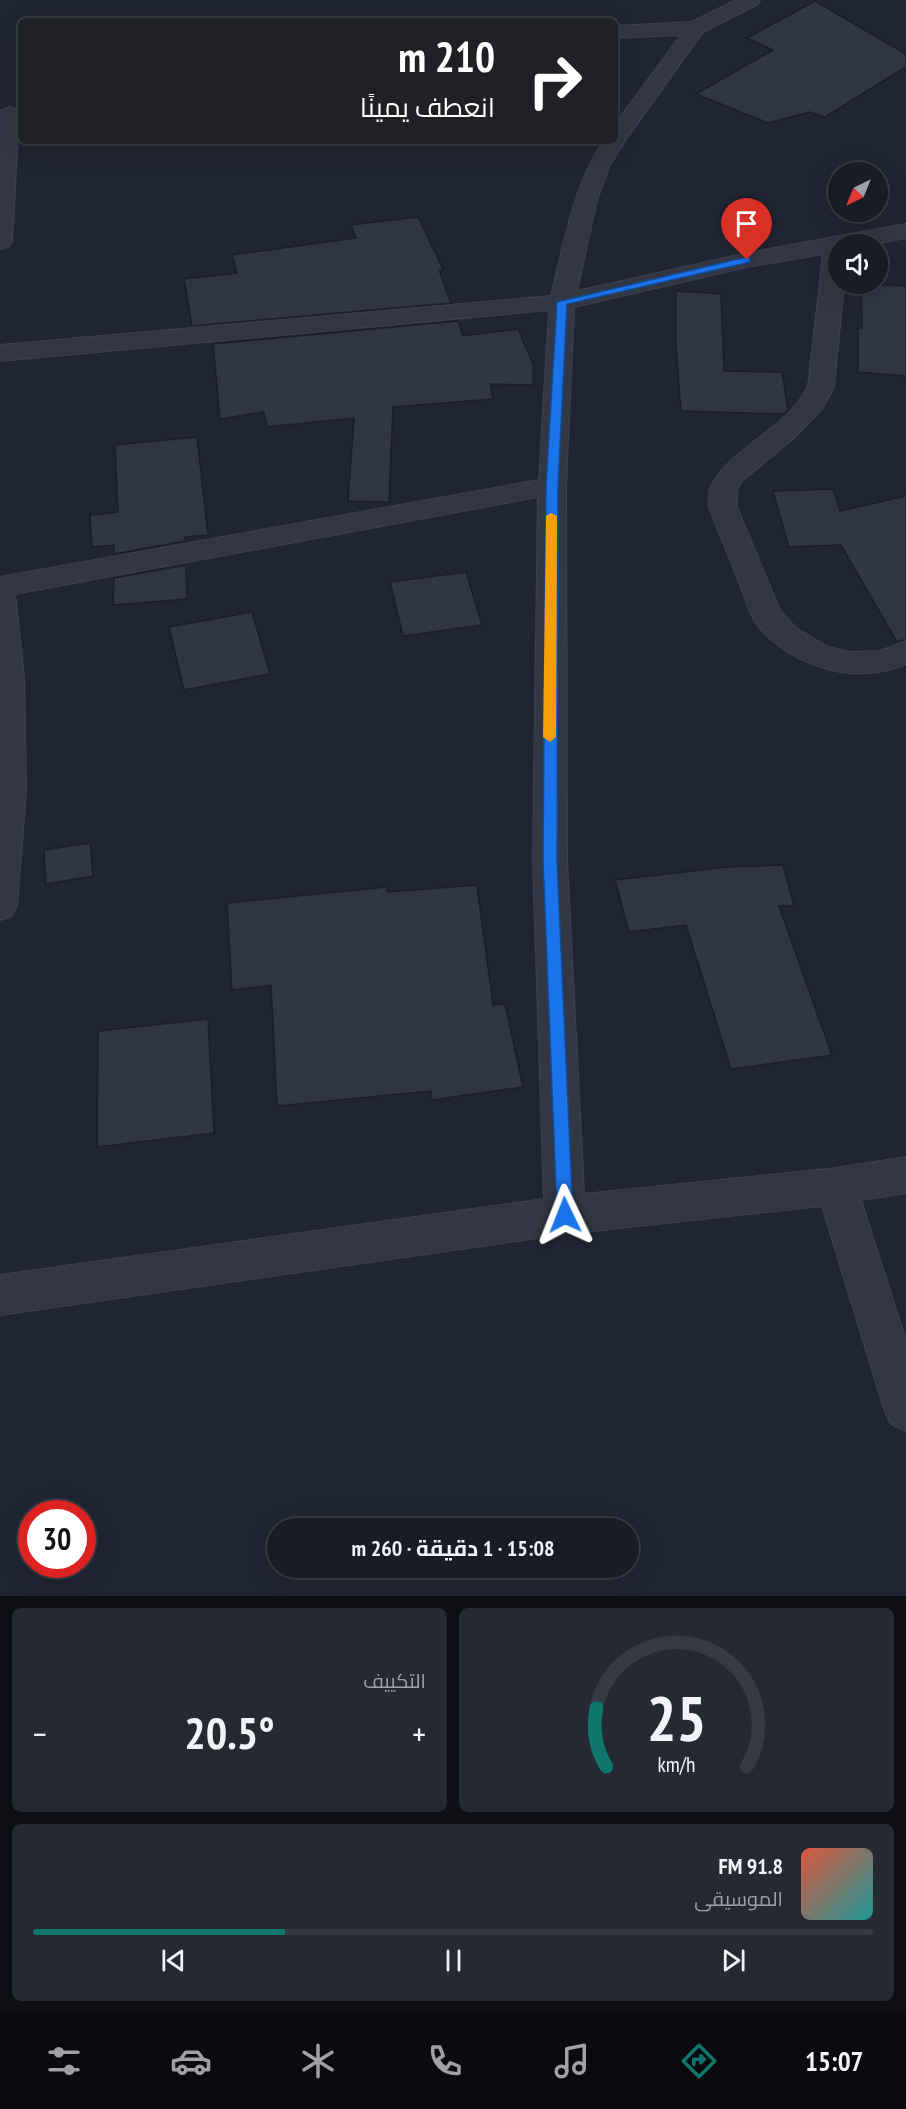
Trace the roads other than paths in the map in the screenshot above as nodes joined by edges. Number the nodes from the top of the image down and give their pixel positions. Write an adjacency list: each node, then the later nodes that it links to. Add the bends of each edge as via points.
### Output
1 (751, 0): 2 (street)
2 (696, 28): 3 (street); 5 (street)
3 (618, 32)
4 (10, 113): 9 (street)
5 (618, 135)
6 (612, 144): 12 (street, via 586,200)
7 (906, 231): 8 (street)
8 (888, 235)
9 (0, 242)
10 (828, 247): 12 (street, via 736,262)
11 (833, 294): 17 (street, via 821,387 813,403 784,433 733,474 723,490 723,507 767,616 785,635 818,655 849,663 884,662)
12 (562, 302): 13 (street); 14 (street)
13 (0, 354)
14 (552, 486): 15 (street); 21 (street, via 550,860)
15 (0, 587)
16 (0, 594): 18 (street, via 9,676 10,791)
17 (906, 652)
18 (0, 906)
19 (906, 1175): 20 (street)
20 (836, 1185): 21 (street); 23 (street)
21 (565, 1215): 22 (street)
22 (0, 1295)
23 (906, 1410)

